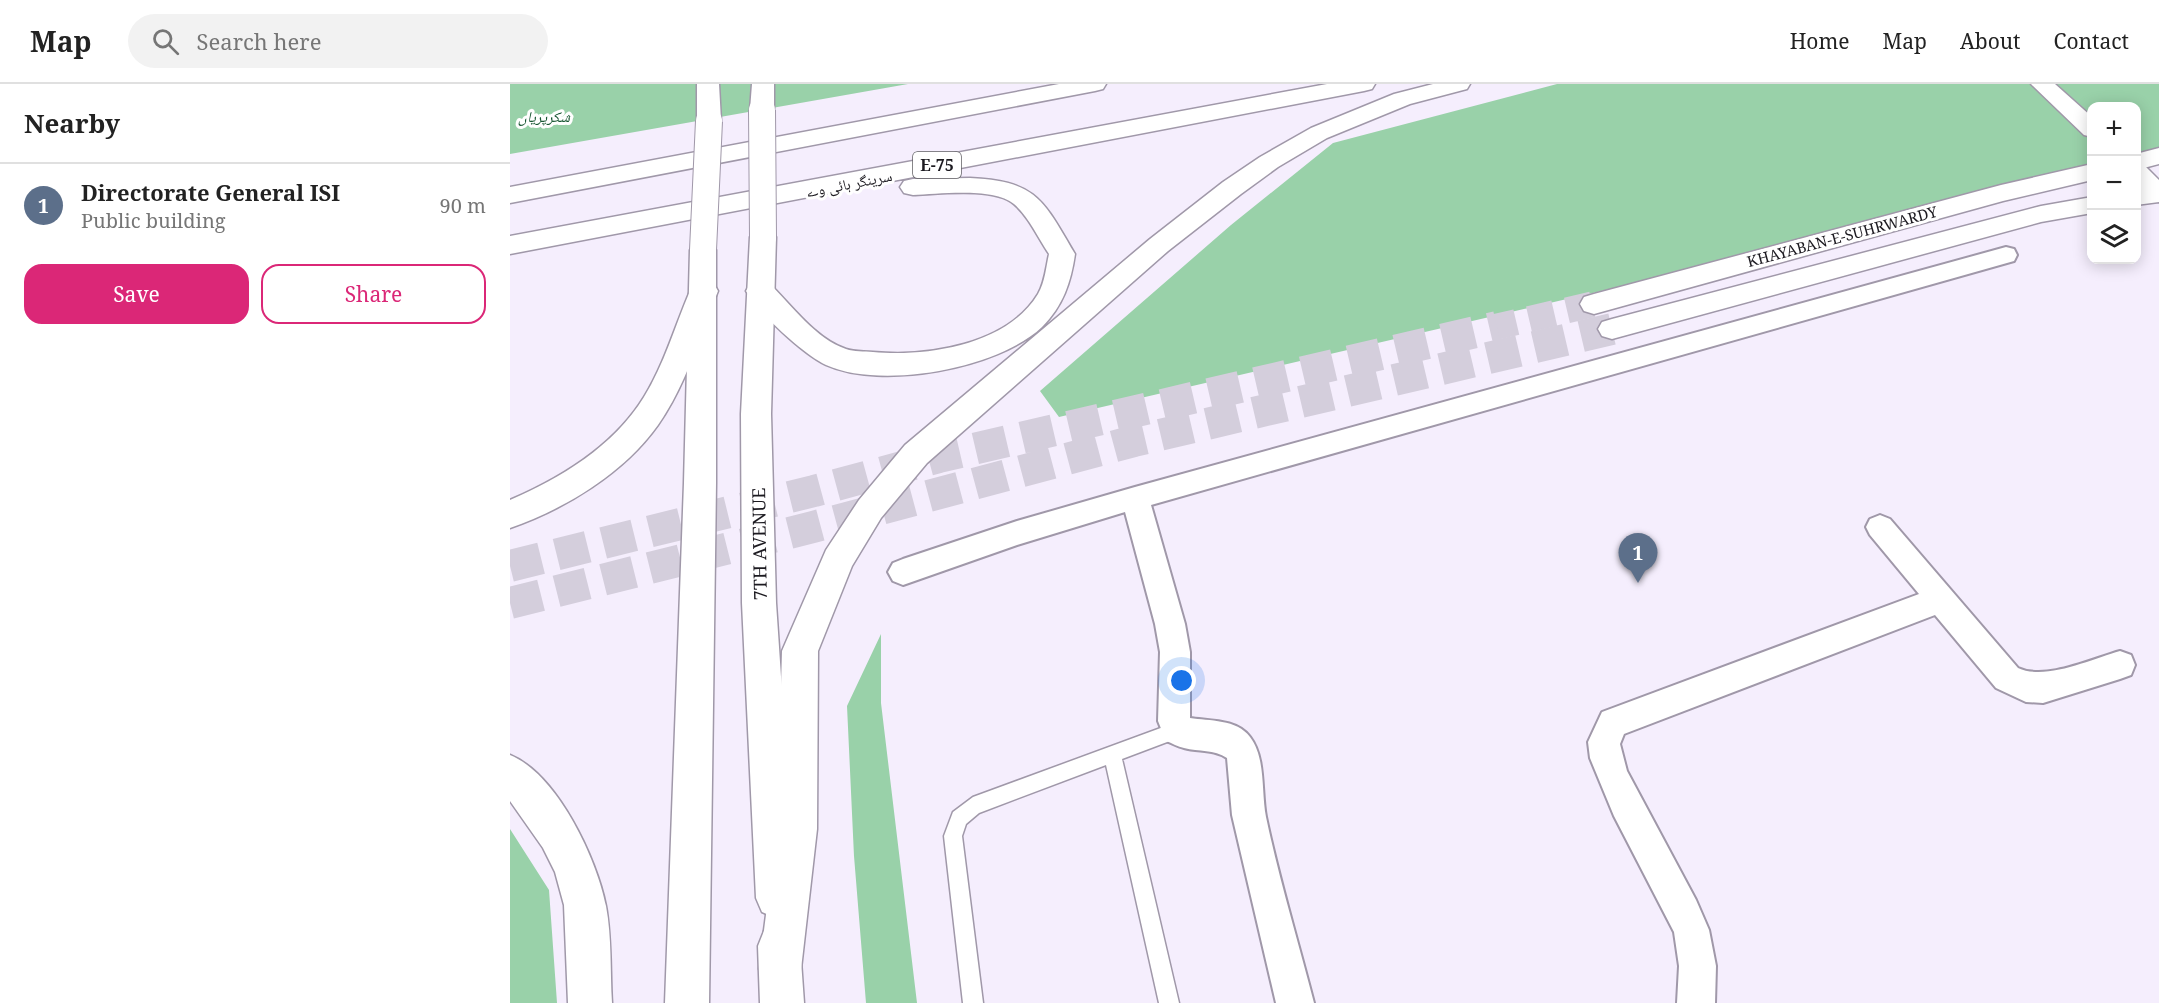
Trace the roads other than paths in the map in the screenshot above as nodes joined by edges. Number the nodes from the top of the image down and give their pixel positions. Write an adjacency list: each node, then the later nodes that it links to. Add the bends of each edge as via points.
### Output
1 (708, 84): 25 (main road, bridge)
2 (763, 84): 26 (main road, 7TH AVENUE, bridge)
3 (981, 84): 9 (main road)
4 (1095, 84): 9 (main road)
5 (1364, 84): 16 (main road, سرینگر ہائی وے / E-75)
6 (1459, 84): 38 (main road, via 1402,99 1319,133 1232,188 1159,245 916,454 870,509 838,560 800,651 798,829)
7 (2042, 84): 8 (main road)
8 (2087, 126)
9 (842, 132): 15 (main road)
10 (2159, 156): 11 (main road)
11 (2141, 161)
12 (2087, 173): 27 (main road, KHAYABAN-E-SUHRWARDY)
13 (2141, 177): 17 (main road)
14 (510, 182): 15 (main road)
15 (569, 185): 18 (main road)
16 (805, 192): 21 (main road, سرینگر ہائی وے / E-75); 26 (main road, via 966,184 1021,195 1062,254 1058,282 1047,303 1016,331 946,361 909,365 838,358 804,333)
17 (2159, 194): 19 (main road)
18 (510, 195)
19 (2141, 196)
20 (2087, 206): 28 (main road, KHAYABAN-E-SUHRWARDY, via 2040,214)
21 (556, 236): 22 (main road, سرینگر ہائی وے / E-75); 24 (main road)
22 (510, 245)
23 (2006, 255): 29 (street)
24 (510, 256)
25 (704, 291): 30 (main road, via 662,390 627,441 553,495); 40 (main road)
26 (760, 291): 38 (main road, 7TH AVENUE, via 756,414 759,603)
27 (1594, 304)
28 (1612, 329)
29 (1135, 498): 32 (street); 35 (street, via 1170,624 1175,652)
30 (510, 515)
31 (1880, 527): 33 (street)
32 (903, 572)
33 (1939, 600): 34 (street, via 2007,678 2026,687 2043,688); 45 (street, via 1613,723 1603,745 1611,775 1692,932 1699,975)
34 (2120, 665)
35 (1177, 730): 36 (lane); 44 (street, via 1226,738 1239,747 1249,815)
36 (1113, 753): 42 (lane, via 973,806 959,818 953,836); 43 (lane)
37 (510, 774): 39 (main road, via 528,790 566,849 585,906)
38 (780, 969): 41 (main road, 7TH AVENUE)
39 (590, 1003)
40 (687, 1003)
41 (782, 1003)
42 (973, 1003)
43 (1169, 1003)
44 (1296, 1003)
45 (1696, 1003)

